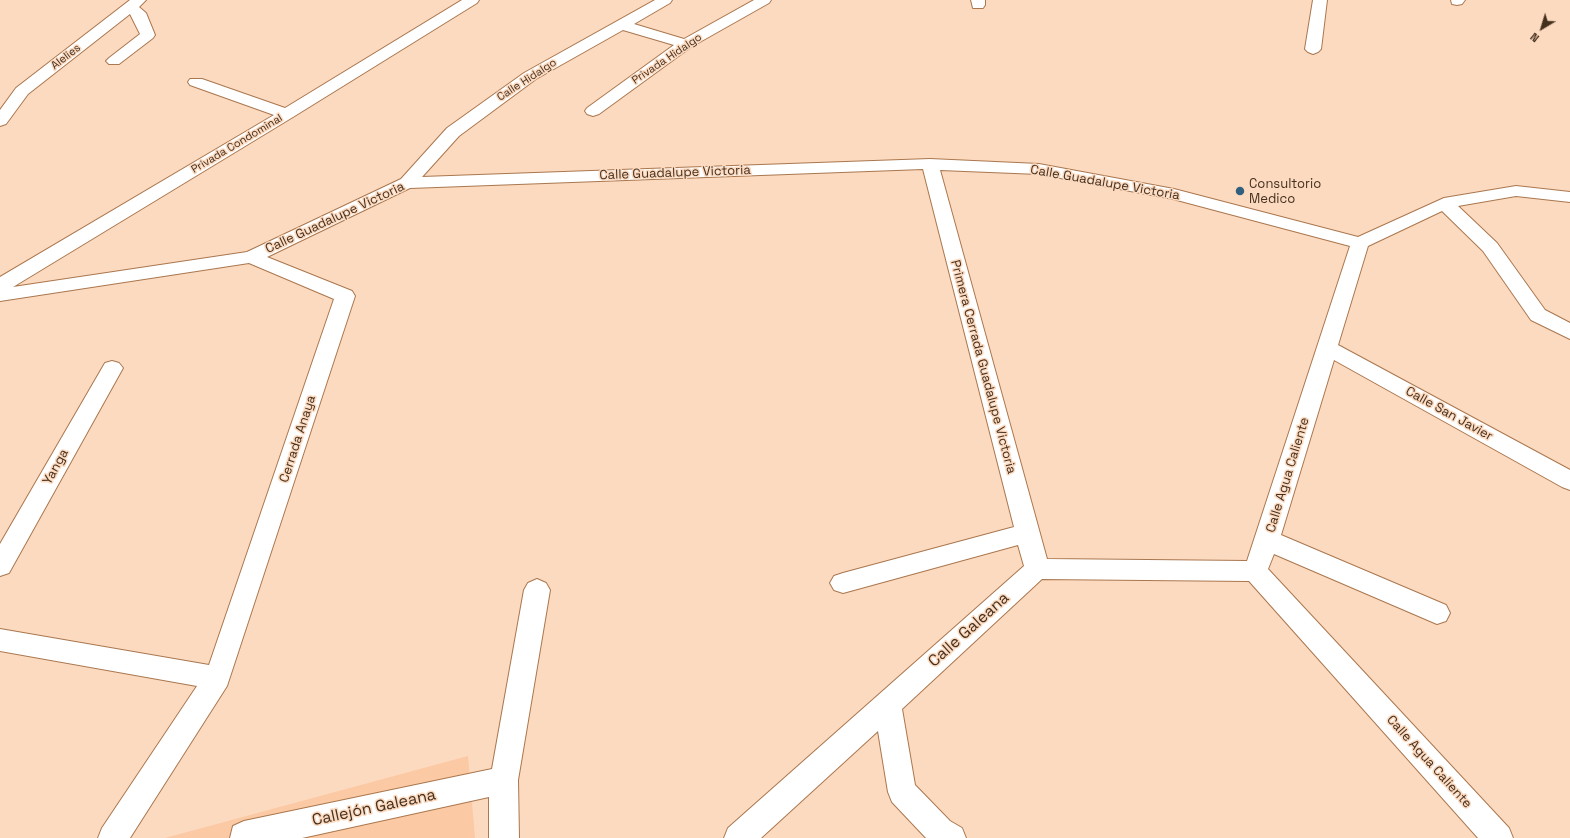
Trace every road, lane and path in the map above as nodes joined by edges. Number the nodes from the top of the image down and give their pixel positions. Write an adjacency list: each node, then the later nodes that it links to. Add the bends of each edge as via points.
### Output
1 (472, 0): 12 (street, Privada Condominal)
2 (665, 0): 6 (street, Calle Hidalgo)
3 (764, 0): 7 (street, Privada Hidalgo)
4 (1320, 0): 8 (street)
5 (134, 3): 9 (street, via 148,35); 13 (street, Alelies, via 22,91)
6 (620, 24): 7 (street); 15 (street, Calle Hidalgo, via 530,76 453,132)
7 (686, 44): 11 (street, Privada Hidalgo)
8 (1312, 49)
9 (114, 61)
10 (196, 82): 12 (street)
11 (593, 111)
12 (287, 114): 20 (street, Privada Condominal)
13 (0, 121)
14 (930, 164): 15 (street, Calle Guadalupe Victoria); 18 (street, Calle Guadalupe Victoria, via 1039,169 1166,192); 26 (street, Primera Cerrada Guadalupe Victoria)
15 (407, 183): 19 (street, Calle Guadalupe Victoria)
16 (1570, 197): 17 (street, via 1516,191)
17 (1444, 203): 18 (street); 22 (street, via 1490,247 1538,315)
18 (1360, 243): 23 (street, Calle Agua Caliente)
19 (251, 258): 21 (street, Calle Guadalupe Victoria); 35 (street, Cerrada Anaya, via 345,296)
20 (0, 286)
21 (0, 295)
22 (1570, 332)
23 (1328, 348): 25 (street, Calle San Javier); 27 (street, Calle Agua Caliente)
24 (112, 368): 28 (street, Yanga)
25 (1570, 481)
26 (1027, 533): 29 (street, Primera Cerrada Guadalupe Victoria); 31 (street)
27 (1267, 540): 30 (street, Calle Agua Caliente); 33 (street)
28 (0, 566)
29 (1037, 569): 30 (street); 36 (street, Calle Galeana)
30 (1255, 571): 43 (street, Calle Agua Caliente)
31 (843, 583)
32 (537, 590): 37 (street)
33 (1437, 613)
34 (0, 640): 35 (street)
35 (218, 678): 39 (street)
36 (887, 704): 41 (street, Calle Galeana); 42 (street, via 902,792 940,831)
37 (504, 780): 38 (street, Callejón Galeana); 40 (street)
38 (244, 836)
39 (113, 838)
40 (504, 838)
41 (739, 838)
42 (951, 838)
43 (1501, 838)

